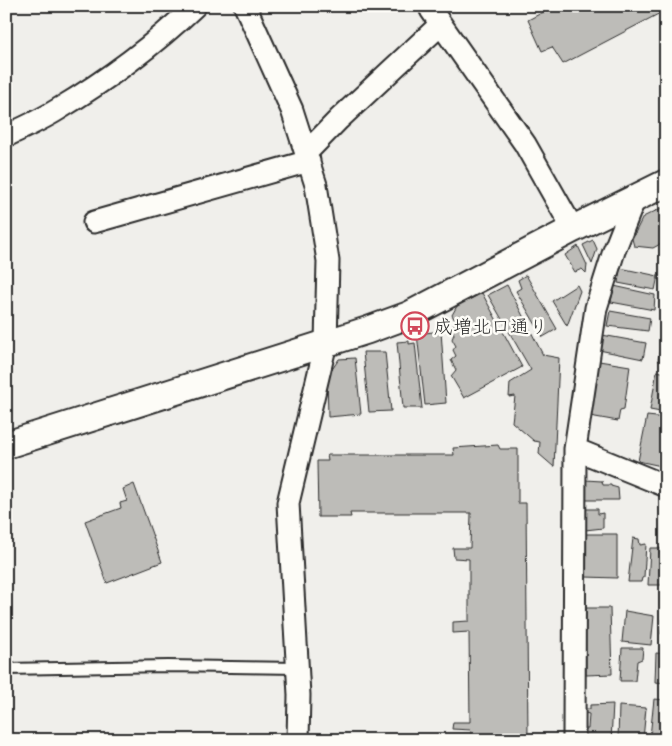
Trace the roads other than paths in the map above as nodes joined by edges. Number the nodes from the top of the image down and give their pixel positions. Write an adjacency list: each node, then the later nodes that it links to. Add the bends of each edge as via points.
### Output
1 (195, 6): 4 (street, via 117,72 57,111)
2 (245, 6): 5 (street, via 292,110)
3 (438, 15): 5 (street); 9 (street, via 525,144)
4 (6, 136)
5 (307, 157): 8 (street); 10 (street, via 316,185 328,261)
6 (663, 179): 7 (street)
7 (635, 198): 9 (street); 12 (street, via 596,308)
8 (94, 222)
9 (573, 229): 10 (street, via 410,315)
10 (326, 342): 11 (street); 14 (street, via 288,503)
11 (6, 445)
12 (575, 449): 13 (street); 17 (street)
13 (666, 486)
14 (298, 668): 15 (lane); 16 (street)
15 (6, 669)
16 (298, 740)
17 (574, 740)

